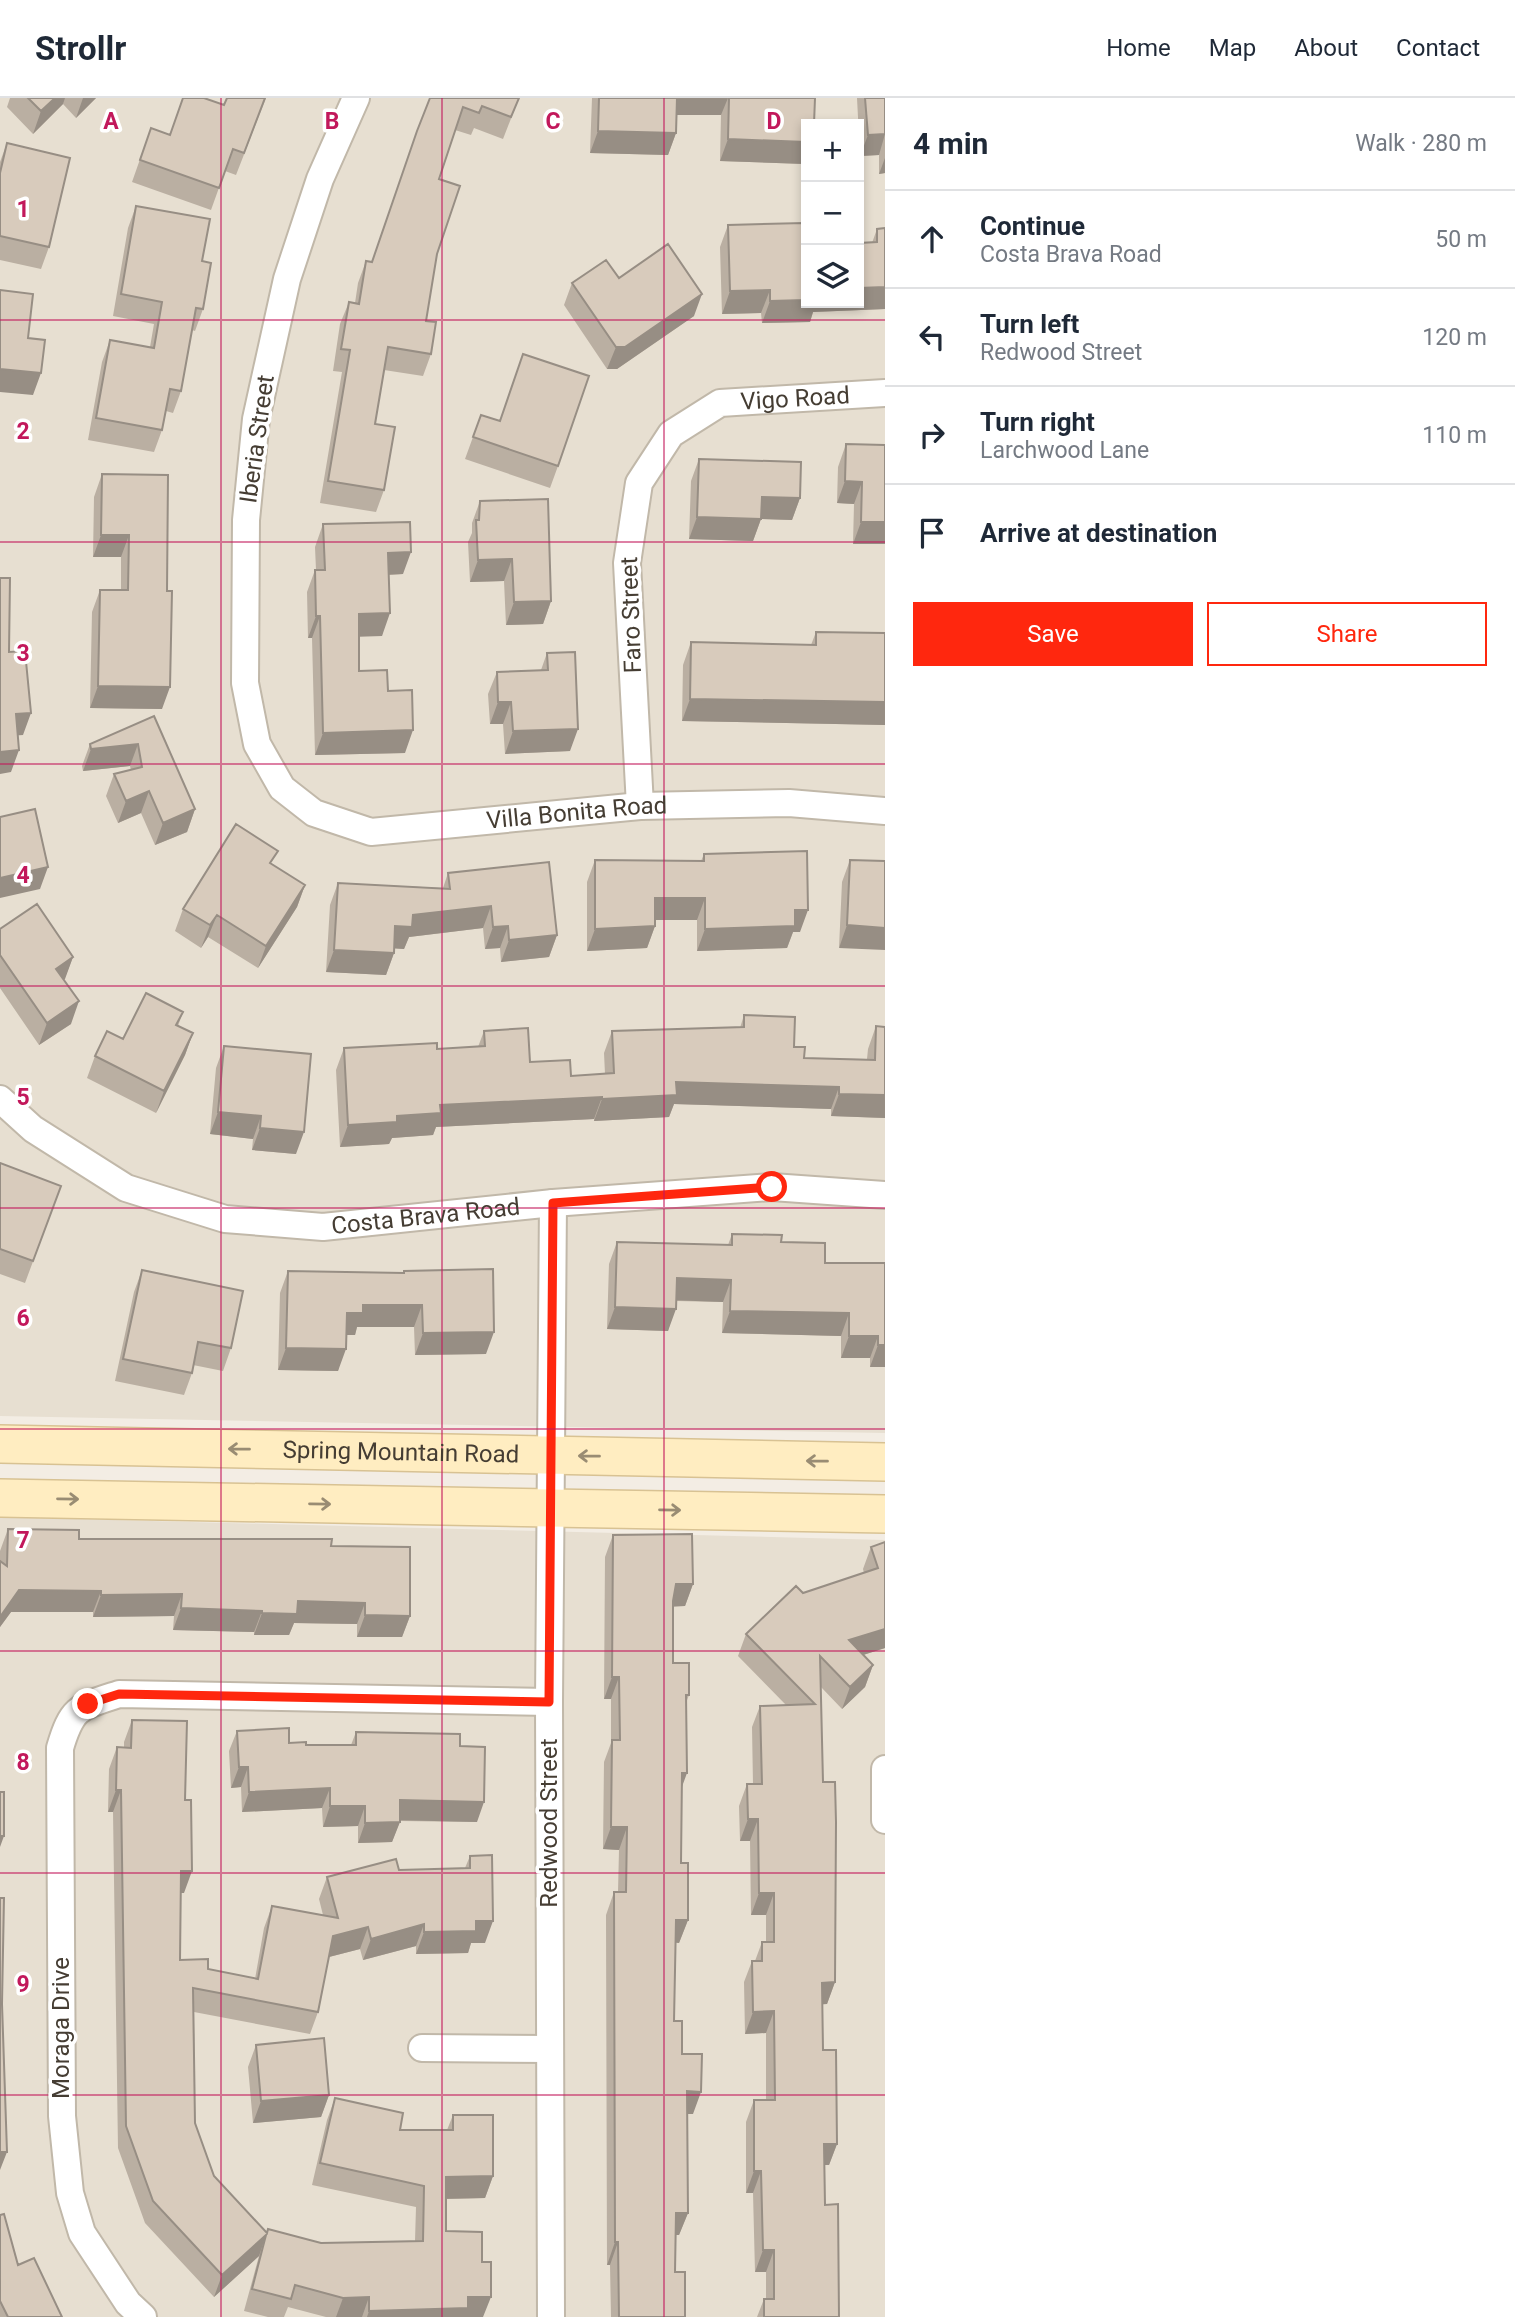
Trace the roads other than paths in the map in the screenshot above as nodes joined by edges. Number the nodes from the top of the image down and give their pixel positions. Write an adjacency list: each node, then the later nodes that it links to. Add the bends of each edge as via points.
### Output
1 (356, 98): 4 (street, Iberia Street, via 320,179 287,279 255,431 246,520 245,683 257,744)
2 (885, 393): 3 (street, Vigo Road, via 720,403)
3 (671, 434): 5 (street, Faro Street, via 639,482 627,564)
4 (282, 788): 5 (street, Villa Bonita Road, via 314,813 371,832)
5 (640, 806): 6 (street, Villa Bonita Road, via 789,803)
6 (885, 811)
7 (0, 1099): 9 (street, Costa Brava Road, via 33,1129 127,1188 225,1219 323,1227)
8 (885, 1195): 9 (street, Costa Brava Road, via 772,1187)
9 (553, 1203): 11 (street, Redwood Street)
10 (7, 1446): 11 (main road, Spring Mountain Road, one-way to 10)
11 (551, 1455): 12 (main road, Spring Mountain Road, one-way to 11); 14 (street, Redwood Street)
12 (885, 1462)
13 (0, 1498): 14 (main road, one-way to 14)
14 (550, 1508): 15 (main road, one-way to 15); 16 (street, Redwood Street)
15 (885, 1514)
16 (549, 1702): 20 (street, Redwood Street); 21 (street, Moraga Drive, via 119,1694 88,1704 69,1718 61,1748 61,1789 62,2116 70,2193 82,2233 128,2303)
17 (885, 1769): 18 (street)
18 (885, 1820)
19 (422, 2048): 20 (street)
20 (550, 2049): 22 (street, Redwood Street)
21 (143, 2317)
22 (551, 2317)

